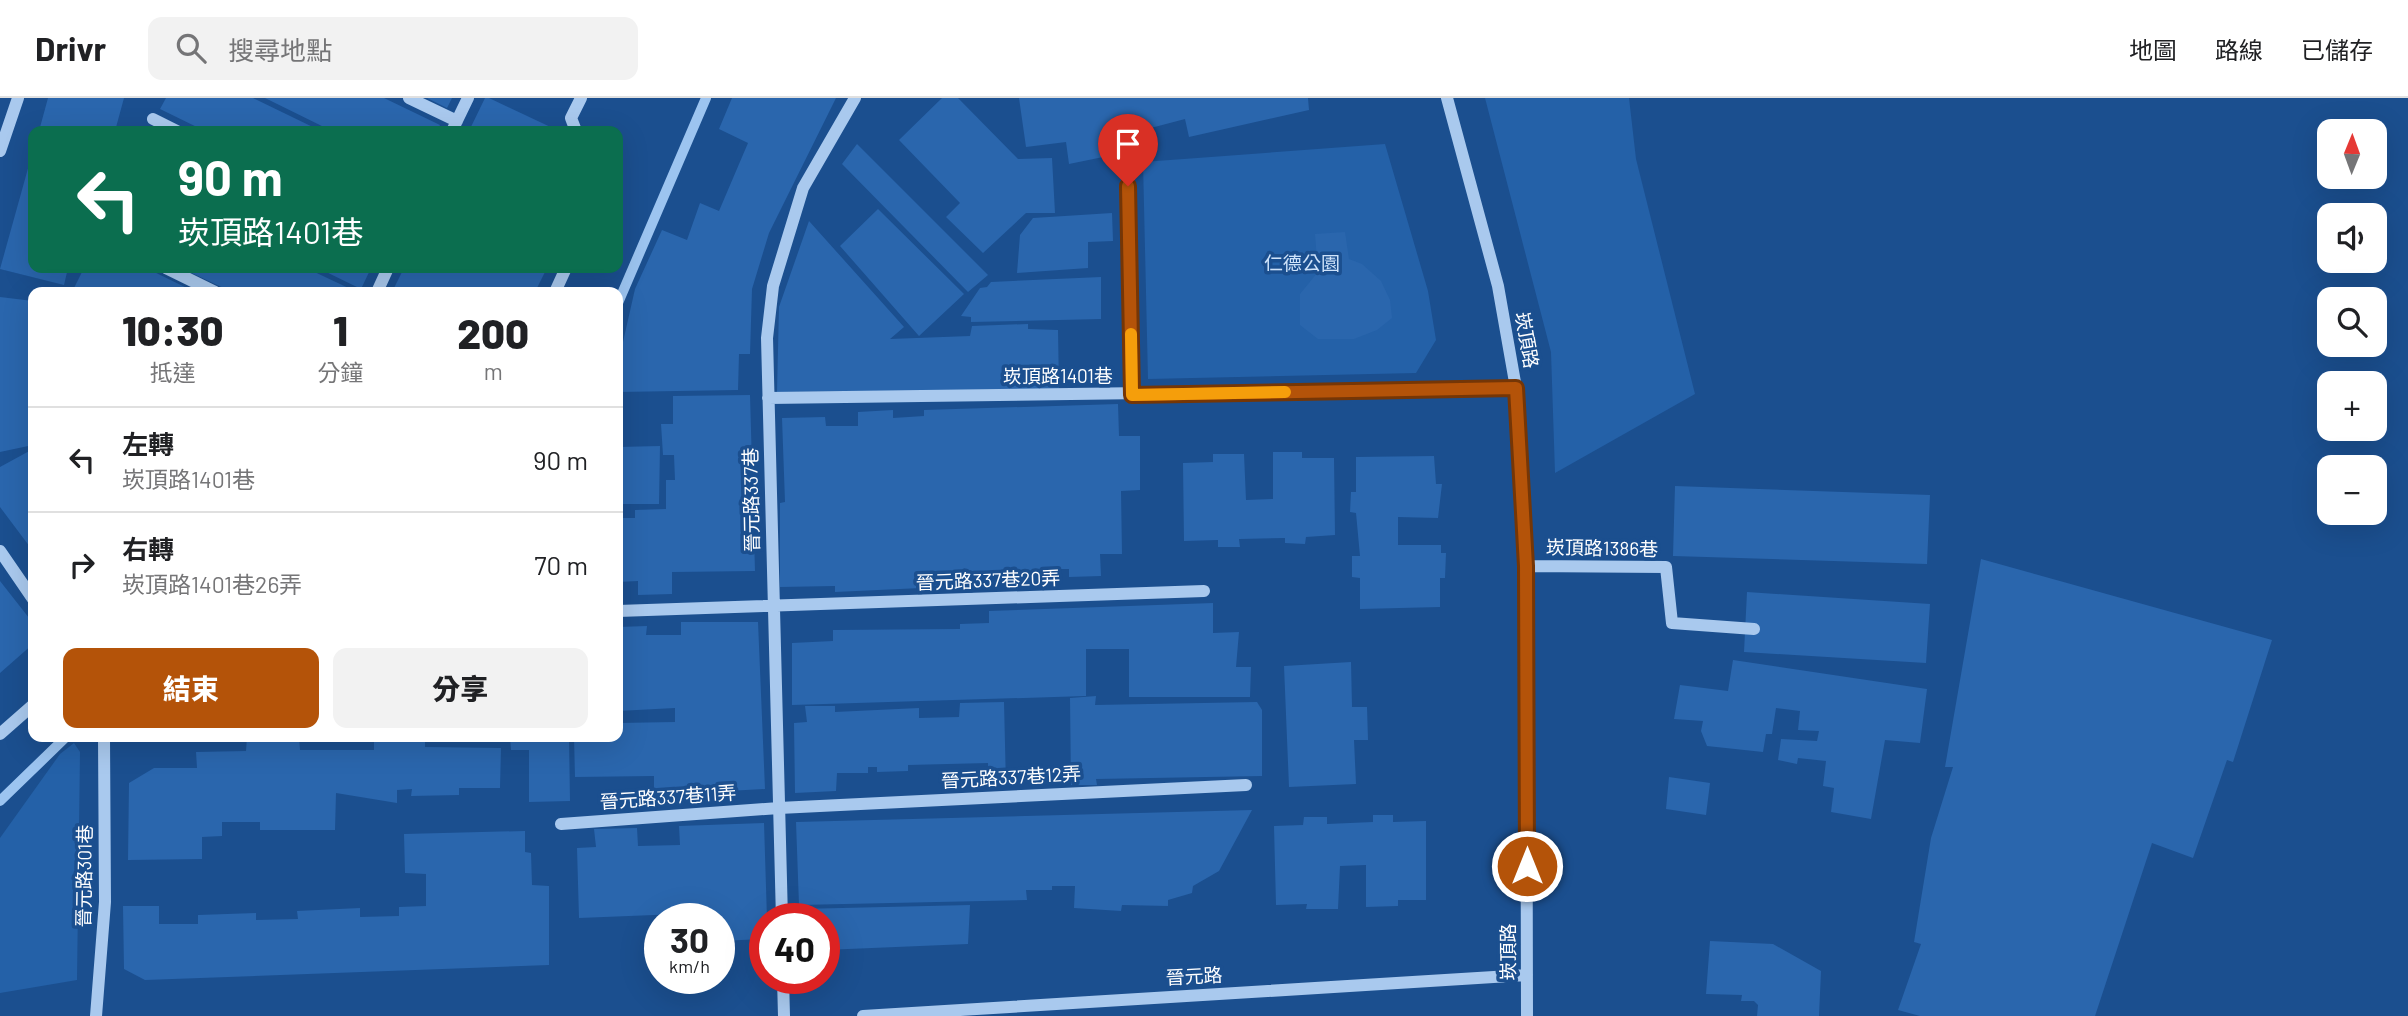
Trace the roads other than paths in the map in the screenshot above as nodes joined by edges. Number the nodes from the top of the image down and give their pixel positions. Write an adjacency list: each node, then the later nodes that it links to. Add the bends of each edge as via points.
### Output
1 (408, 98): 10 (street)
2 (468, 98): 10 (street)
3 (581, 98): 11 (street, via 571,118)
4 (855, 98): 18 (street, 晉元路337巷, via 803,188 773,286 766,338)
5 (1447, 98): 16 (street, 崁頂路, via 1498,286)
6 (17, 103): 7 (street); 12 (street)
7 (0, 104)
8 (153, 119): 9 (street)
9 (167, 126)
10 (454, 126)
11 (574, 126)
12 (0, 151)
13 (1128, 160): 17 (street)
14 (176, 273): 15 (street)
15 (205, 287)
16 (1516, 388): 17 (street, 崁頂路1401巷); 20 (street, 崁頂路)
17 (1132, 395): 18 (street, 崁頂路1401巷)
18 (768, 397): 23 (street, 晉元路337巷)
19 (0, 551): 22 (street)
20 (1526, 566): 25 (street, 崁頂路1386巷, via 1666,567 1672,623); 33 (street, 崁頂路)
21 (1204, 591): 23 (street, 晉元路337巷20弄)
22 (28, 592)
23 (773, 608): 24 (street, 晉元路337巷20弄); 30 (street, 晉元路337巷)
24 (623, 611)
25 (1754, 629)
26 (28, 709): 27 (street)
27 (0, 734)
28 (104, 742): 35 (street, 晉元路301巷, via 106,902)
29 (1246, 785): 30 (street, 晉元路337巷12弄)
30 (779, 808): 31 (street, 晉元路337巷11弄); 32 (street, 晉元路337巷)
31 (561, 824)
32 (782, 903)
33 (1527, 975): 37 (street, 晉元路); 38 (street, 崁頂路)
34 (783, 994): 36 (street)
35 (96, 1016)
36 (784, 1016)
37 (863, 1016)
38 (1527, 1016)

